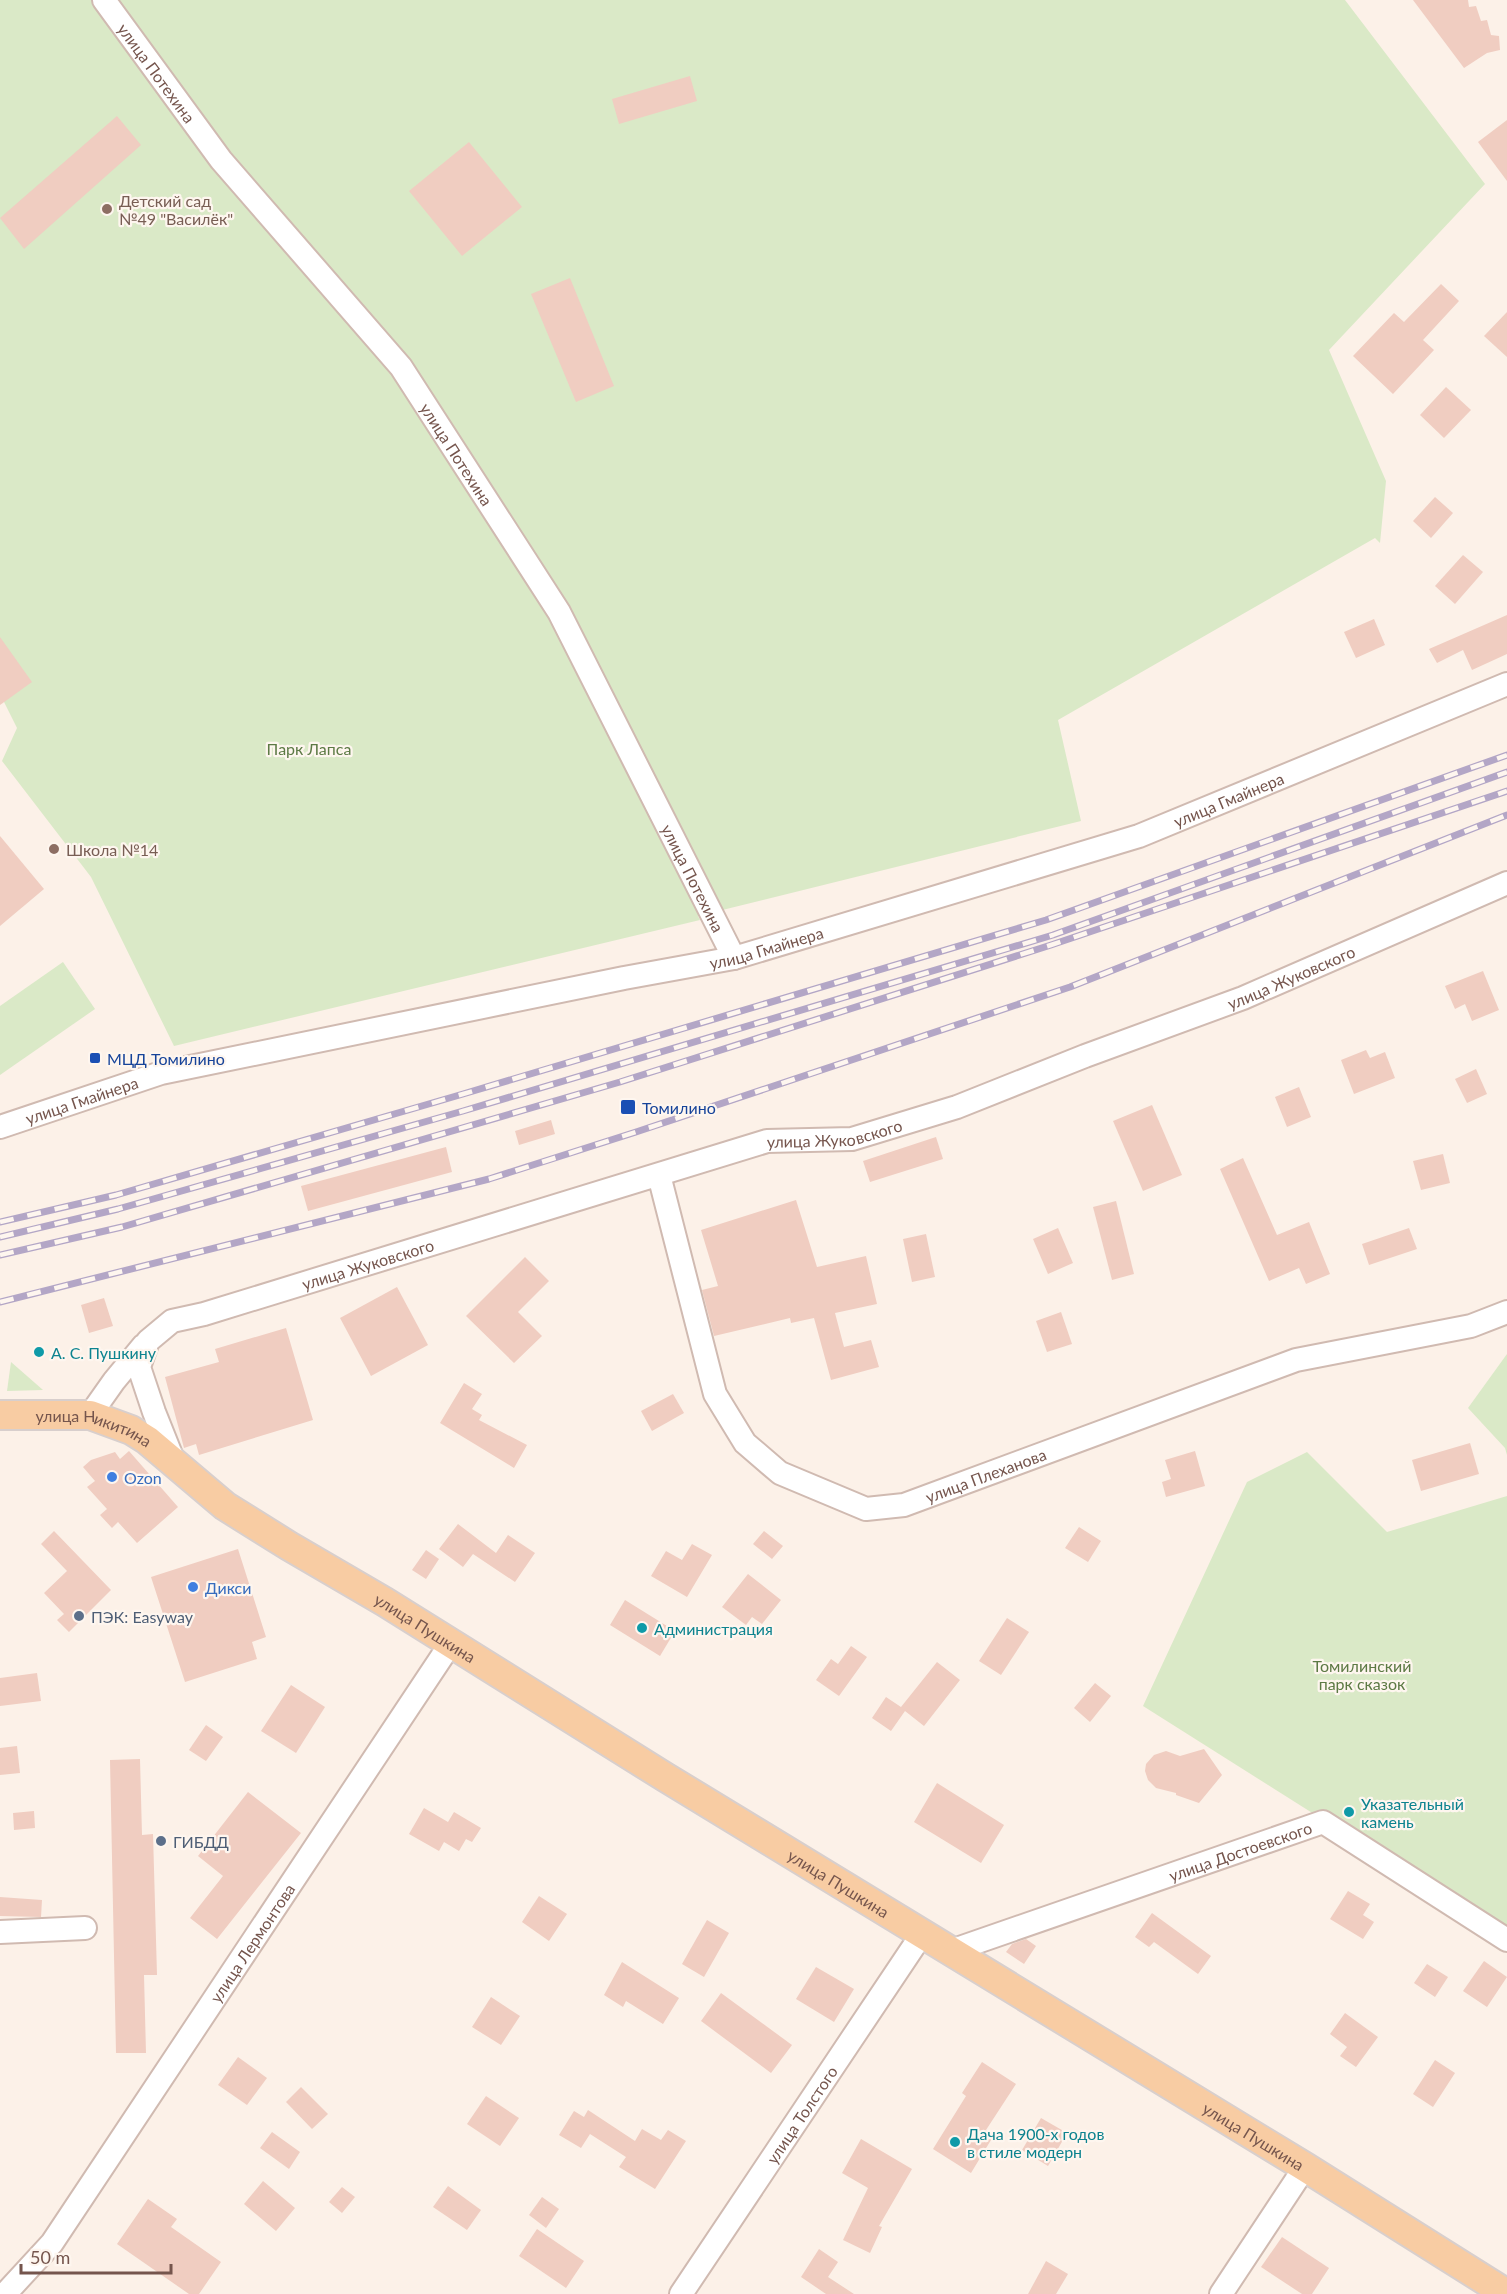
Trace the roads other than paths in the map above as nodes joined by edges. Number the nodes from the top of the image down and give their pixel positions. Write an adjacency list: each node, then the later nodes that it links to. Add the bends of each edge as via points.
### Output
1 (104, 0): 4 (street, улица Потехина, via 221,160 402,367 559,612)
2 (1507, 684): 4 (street, улица Гмайнера, via 1139,836)
3 (1507, 883): 6 (street, улица Жуковского, via 1243,998 957,1107 852,1139 767,1140)
4 (734, 958): 5 (street, улица Гмайнера, via 161,1073)
5 (0, 1127)
6 (659, 1175): 7 (street, улица Плеханова, via 715,1394 745,1443 780,1473 866,1509 904,1504 1296,1360 1471,1326); 8 (street, улица Жуковского, via 172,1321)
7 (1507, 1312)
8 (148, 1341): 10 (street, улица Жуковского); 11 (street, via 139,1367)
9 (0, 1415): 10 (main road, улица Никитина)
10 (90, 1415): 11 (main road, улица Никитина, via 131,1430)
11 (176, 1466): 12 (main road, улица Пушкина, via 225,1506)
12 (451, 1642): 15 (main road, улица Пушкина); 19 (street, улица Лермонтова, via 52,2243)
13 (85, 1928): 14 (street)
14 (0, 1932)
15 (922, 1934): 17 (main road, улица Пушкина); 20 (street, улица Толстого)
16 (1507, 1940): 17 (street, улица Достоевского, via 1323,1822)
17 (951, 1951): 18 (main road, улица Пушкина)
18 (1305, 2167): 21 (street); 22 (main road, улица Пушкина)
19 (5, 2294)
20 (681, 2294)
21 (1221, 2294)
22 (1507, 2294)

